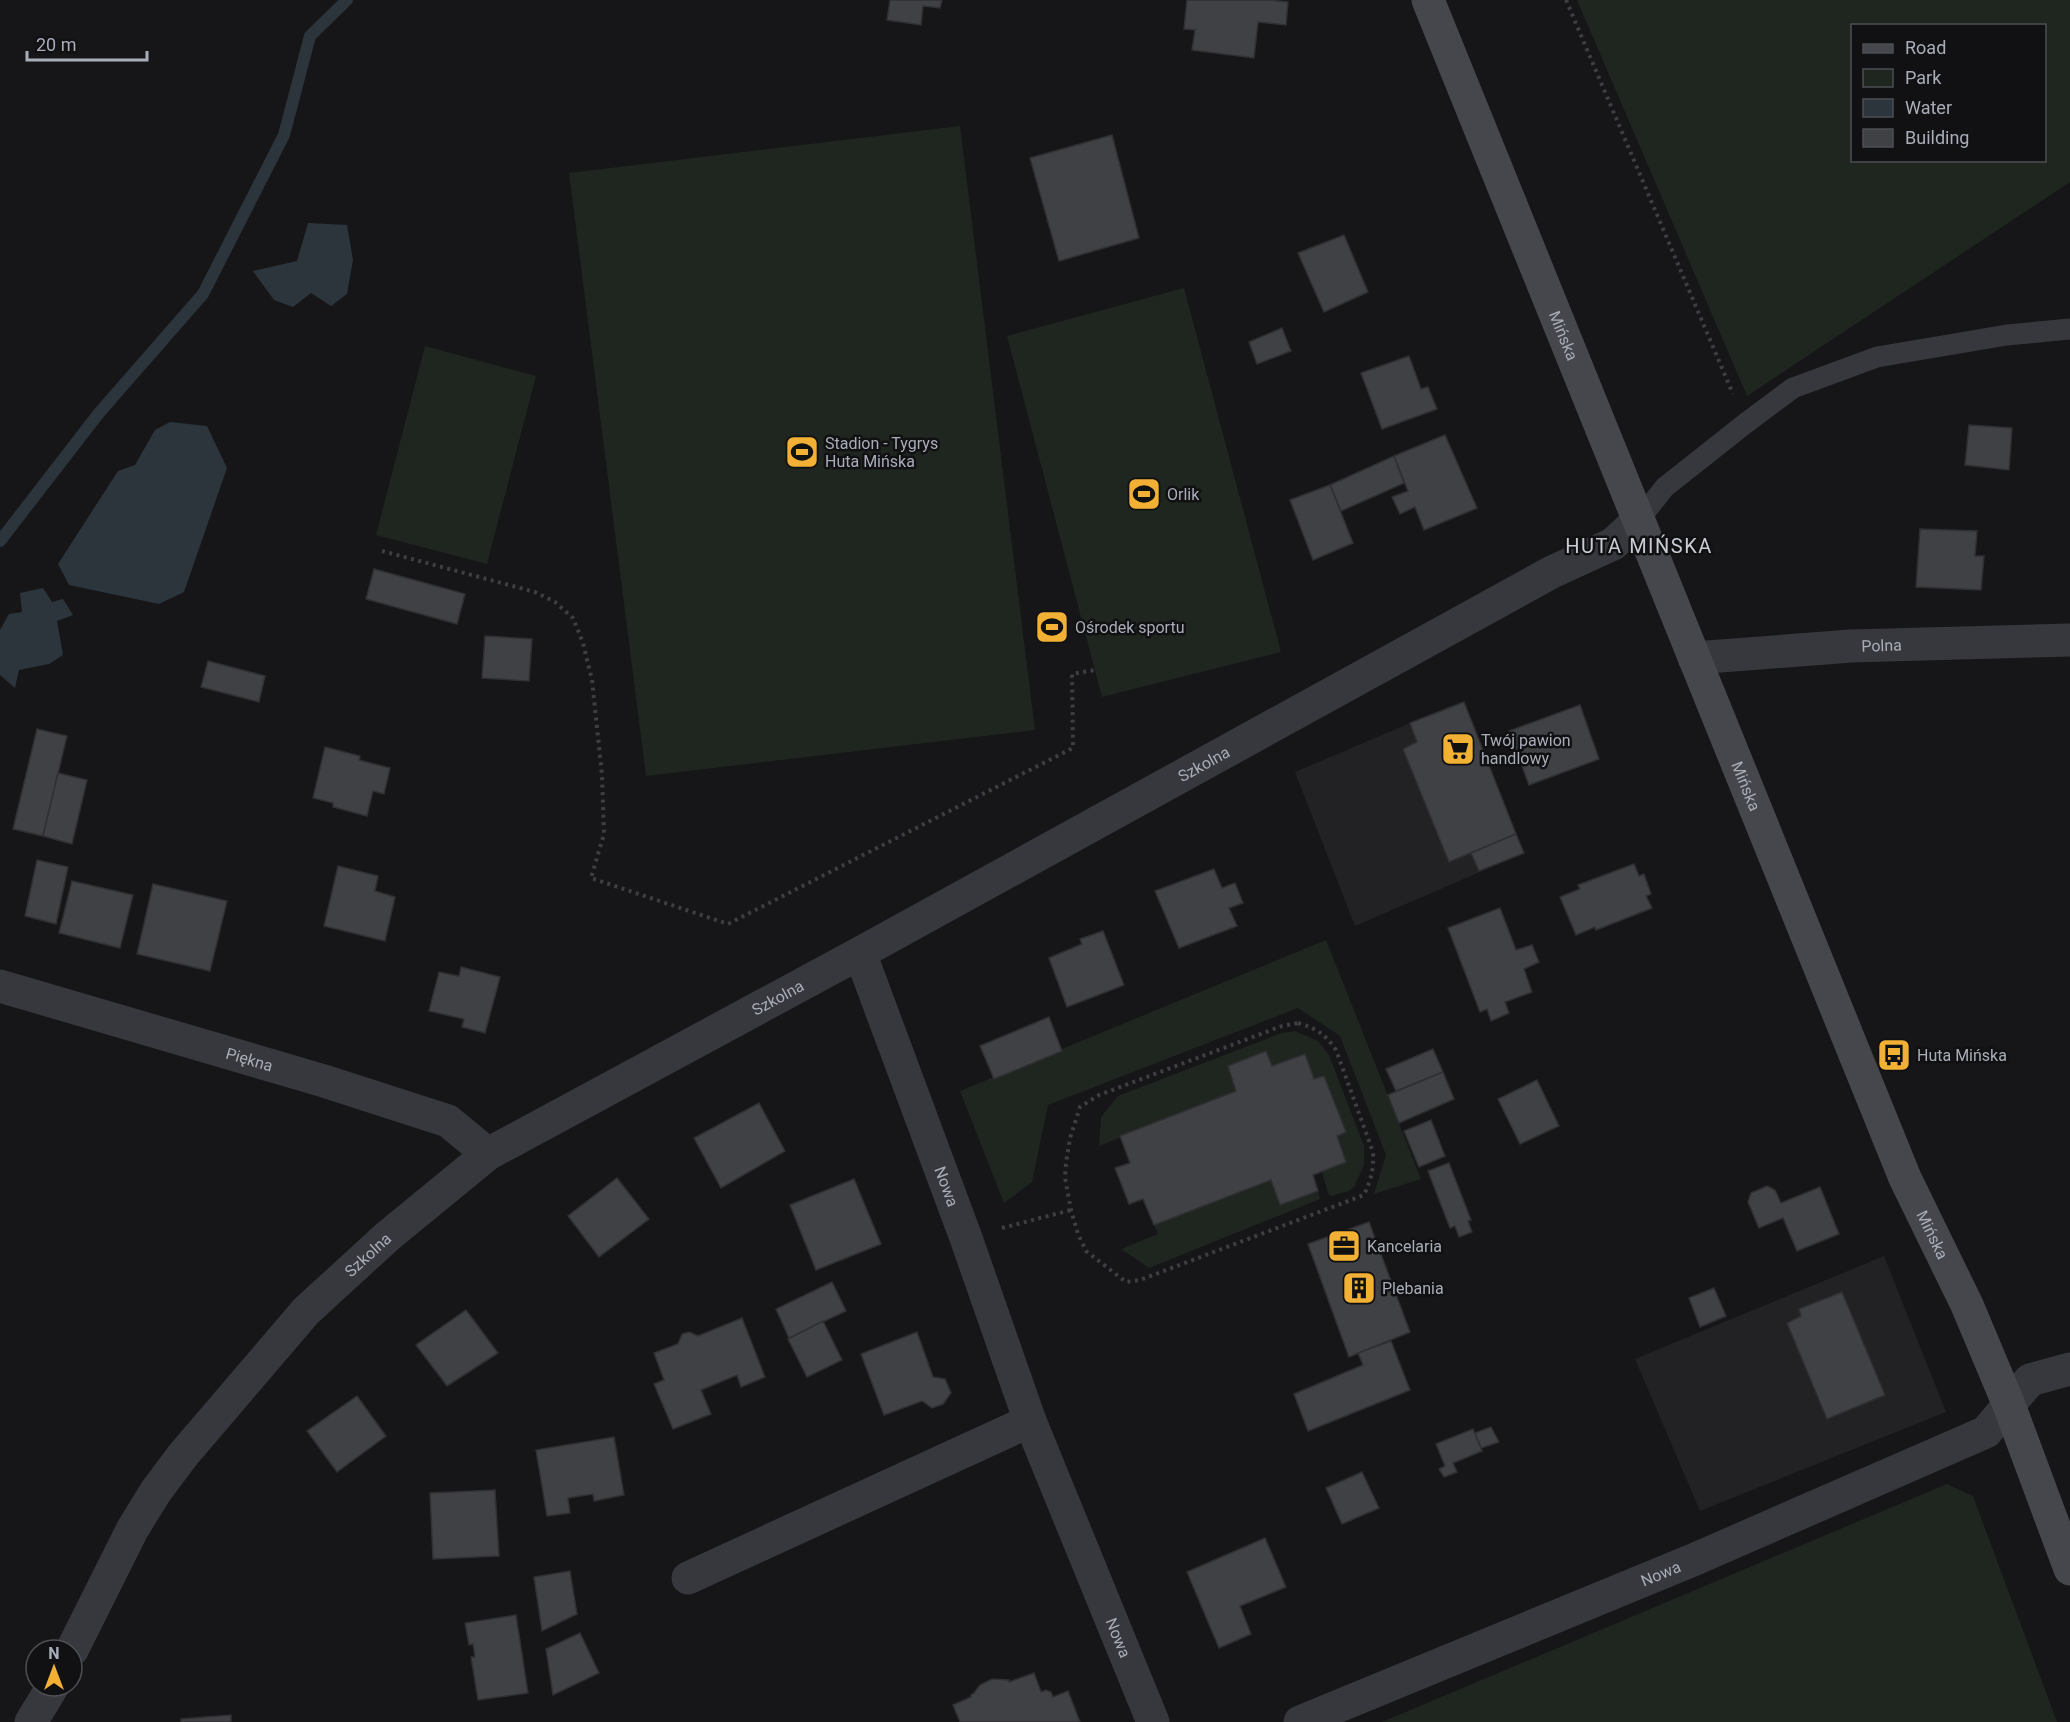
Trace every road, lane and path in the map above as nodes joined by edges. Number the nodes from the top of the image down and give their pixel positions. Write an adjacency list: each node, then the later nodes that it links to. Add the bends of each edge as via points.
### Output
1 (1428, 0): 5 (main road, Mińska)
2 (1566, 0): 4 (path)
3 (2070, 329): 4 (lane, via 2007,335 1877,357 1792,388)
4 (1746, 423): 5 (lane, via 1665,487)
5 (1638, 520): 8 (main road, Mińska); 10 (street, Szkolna, via 1613,544 1552,572)
6 (382, 551): 9 (path, via 535,592 555,602 573,618 584,643 592,680 602,775 604,834 591,878 728,924 1073,748 1072,674)
7 (2070, 640): 8 (street, Polna, via 1851,646)
8 (1694, 658): 16 (main road, Mińska, via 1905,1178 1967,1305)
9 (1095, 669)
10 (860, 953): 12 (street, Szkolna); 14 (street, Nowa)
11 (0, 986): 12 (street, Piękna, via 448,1120)
12 (488, 1154): 20 (street, Szkolna, via 388,1236 306,1311 183,1455 132,1530)
13 (1071, 1210): 13 (path, via 1086,1251 1126,1281 1140,1280 1364,1195 1372,1180 1373,1152 1336,1050 1327,1037 1312,1027 1298,1023 1282,1026 1099,1095 1080,1107 1070,1138 1065,1178); 14 (path)
14 (966, 1238): 17 (street, Nowa)
15 (2070, 1369): 16 (street, Nowa, via 2030,1380)
16 (2009, 1405): 18 (main road, Mińska); 24 (street, Nowa, via 1986,1432 1682,1565)
17 (1030, 1421): 19 (street); 23 (street, Nowa)
18 (2070, 1569)
19 (688, 1578)
20 (78, 1638)
21 (46, 1698): 22 (street)
22 (32, 1722)
23 (1153, 1722)
24 (1300, 1722)

